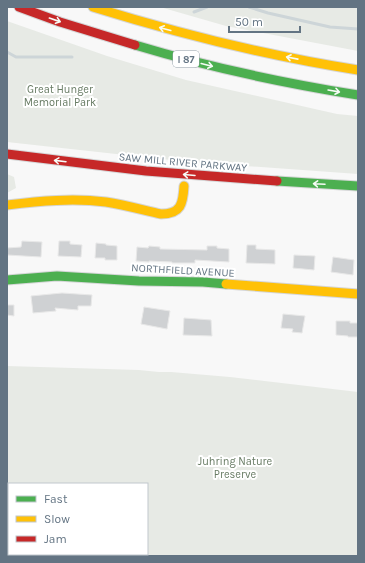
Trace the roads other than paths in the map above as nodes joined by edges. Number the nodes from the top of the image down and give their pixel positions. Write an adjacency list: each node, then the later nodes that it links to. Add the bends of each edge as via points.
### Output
1 (19, 7): 4 (main road, I 87, one-way to 4, via 101,35 181,58 269,79)
2 (93, 7): 3 (main road, I 87, one-way to 2, via 216,42)
3 (358, 70)
4 (358, 95)
5 (7, 154): 7 (main road, SAW MILL RIVER PARKWAY, one-way to 5, via 179,174)
6 (184, 186): 8 (main road, via 180,207 168,214 110,203 81,201 61,200)
7 (358, 186)
8 (7, 205)
9 (7, 280): 10 (main road, NORTHFIELD AVENUE, via 57,276 203,282)
10 (358, 294)

